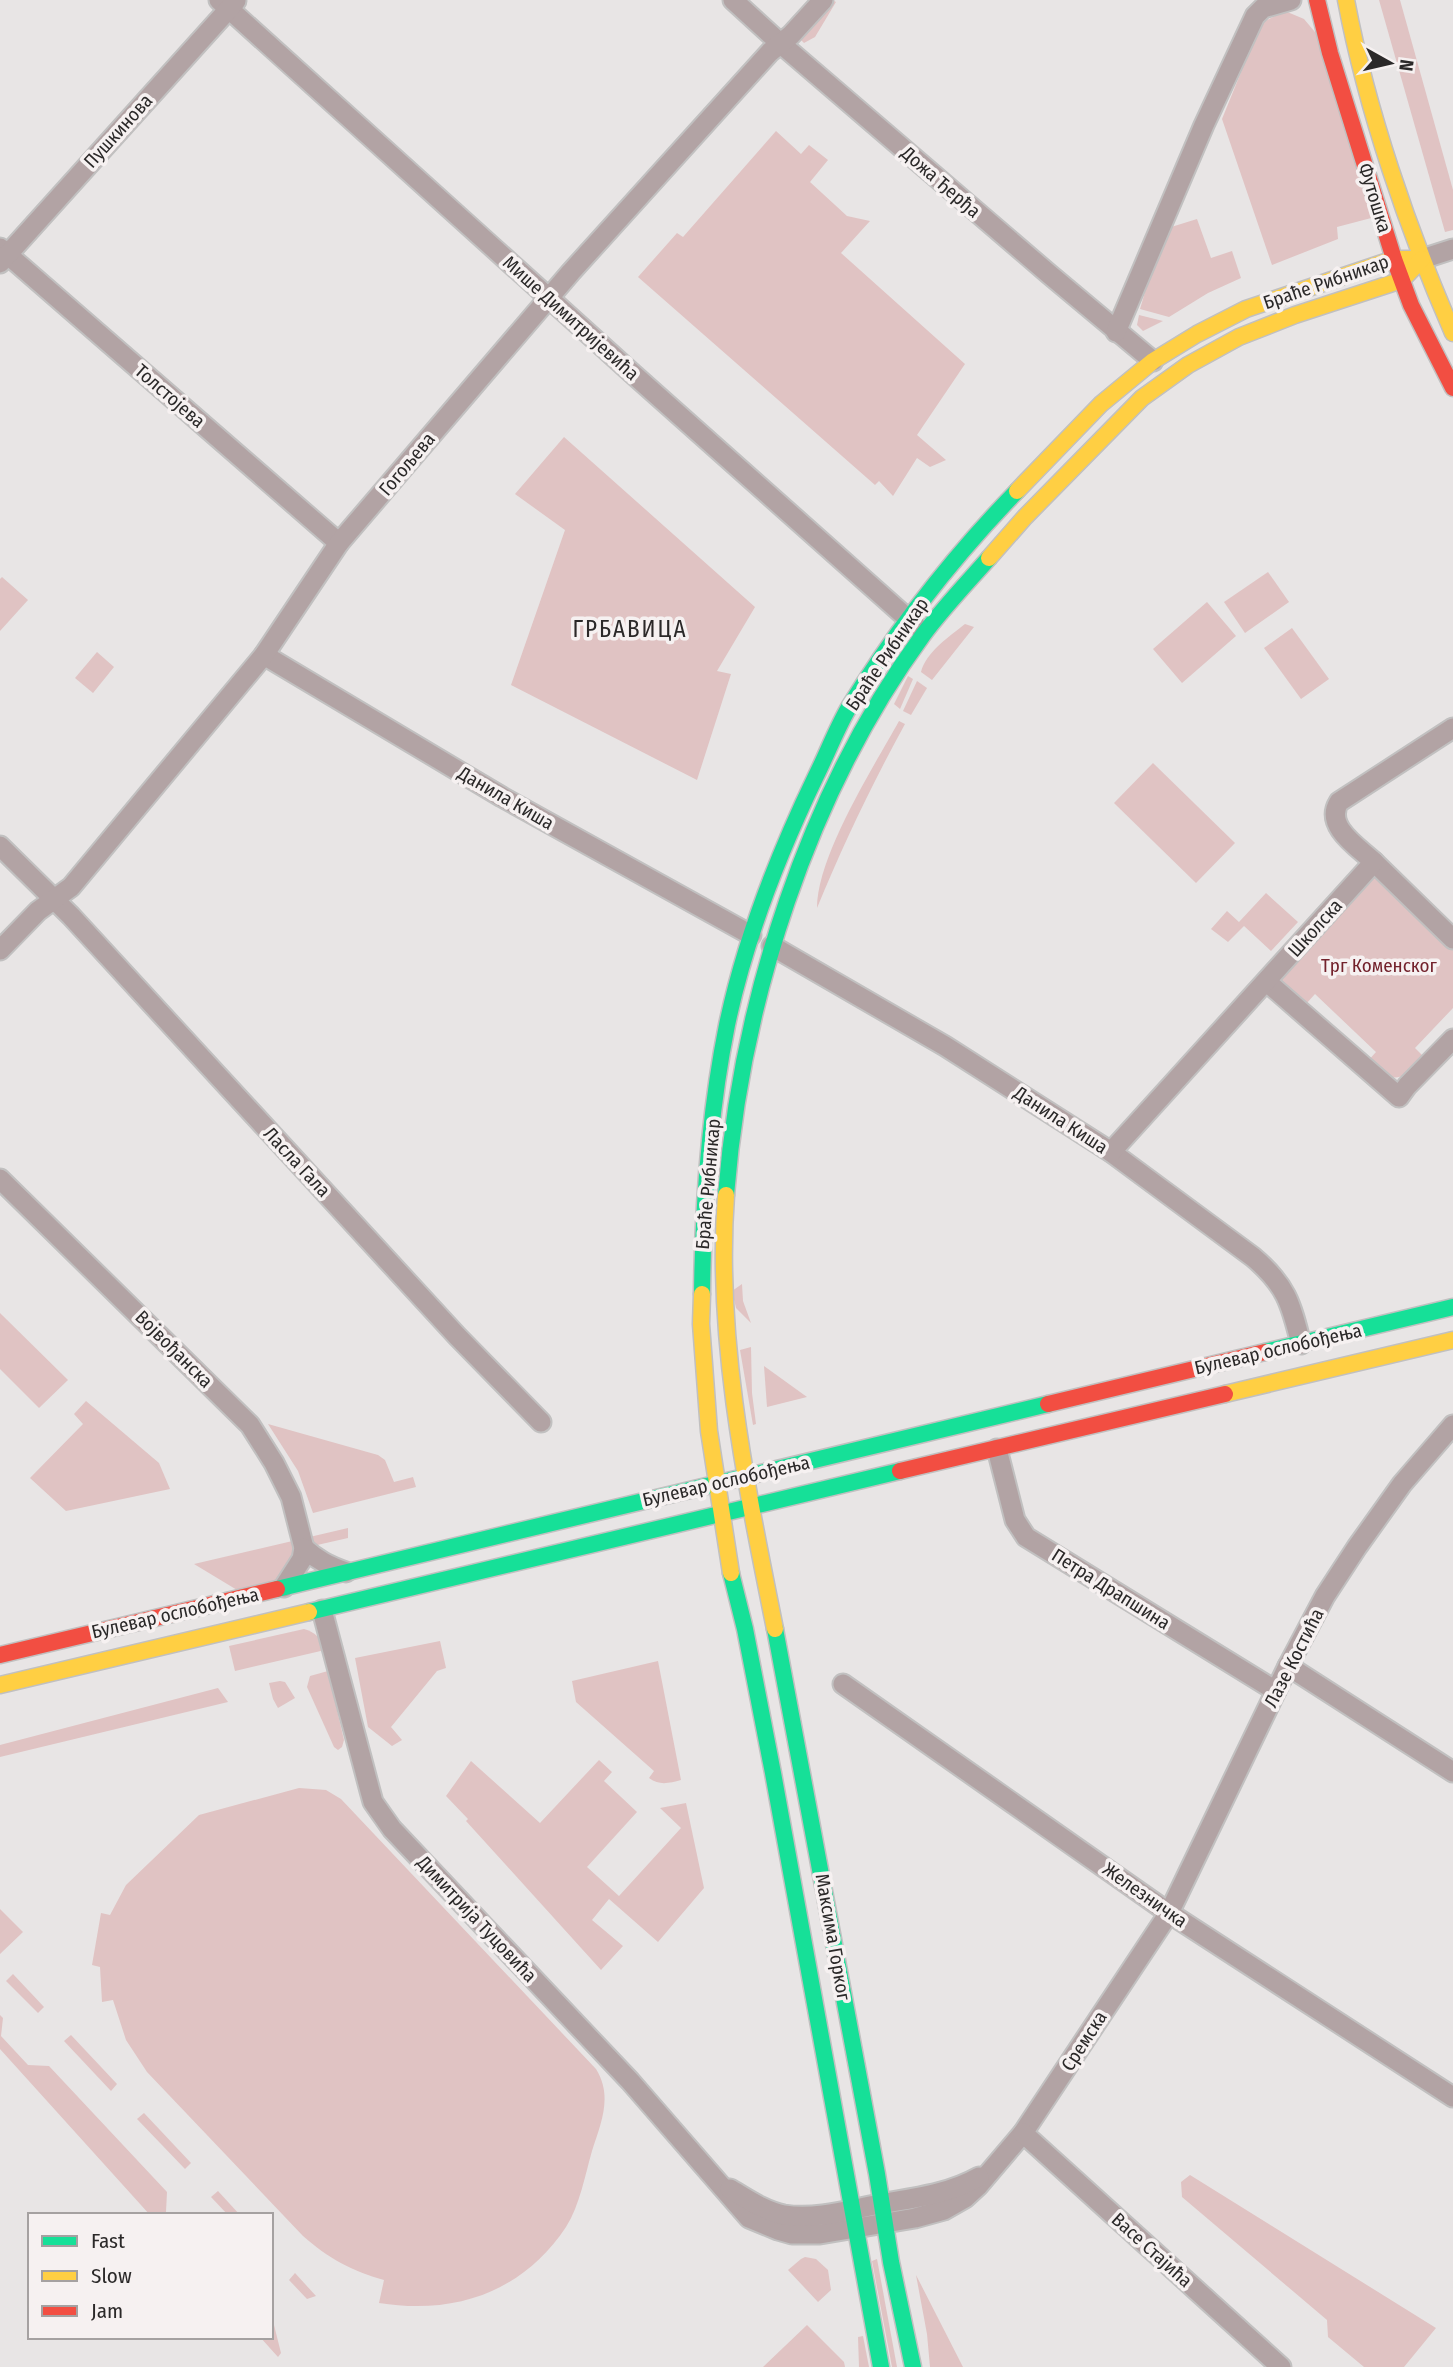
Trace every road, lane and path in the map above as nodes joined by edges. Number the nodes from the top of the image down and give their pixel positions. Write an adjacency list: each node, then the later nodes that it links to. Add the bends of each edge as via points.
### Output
1 (733, 0): 8 (street, Дожа Ђерђа)
2 (824, 0): 8 (street, Гогољева)
3 (1317, 0): 7 (street, Футошка)
4 (1346, 0): 12 (street, Футошка, via 1355,49)
5 (1289, 1): 7 (street); 15 (street, via 1263,8 1255,16)
6 (228, 3): 10 (street, Пушкинова); 14 (street, Мише Димитријевића)
7 (1326, 37): 11 (street, Футошка)
8 (780, 43): 14 (street, Гогољева); 15 (street, Дожа Ђерђа)
9 (1453, 248): 12 (street)
10 (2, 255): 19 (street, Толстојева)
11 (1394, 259): 12 (street, Браће Рибникар); 13 (street, Футошка); 17 (street, Браће Рибникар, via 1246,309)
12 (1422, 259): 13 (street, Браће Рибникар); 16 (street, Футошка)
13 (1402, 279): 18 (street, Футошка); 21 (street, Браће Рибникар, via 1239,337 1145,395 1025,517)
14 (549, 297): 19 (street, Гогољева); 20 (street, Мише Димитријевића)
15 (1116, 332): 17 (street, Дожа Ђерђа)
16 (1453, 333)
17 (1153, 361): 20 (street, Браће Рибникар, via 1101,404 982,527)
18 (1453, 388)
19 (339, 543): 22 (street, Гогољева)
20 (907, 619): 21 (street, Мише Димитријевића); 27 (street, Браће Рибникар, via 860,689 826,754)
21 (925, 632): 29 (street, Браће Рибникар, via 846,760)
22 (264, 655): 26 (street, Гогољева, via 71,887); 27 (street, Данила Киша, via 502,797)
23 (1453, 728): 25 (street, via 1337,804 1337,825)
24 (0, 846): 26 (street, Ласла Гала)
25 (1374, 862): 28 (street); 31 (street, Школска)
26 (54, 899): 30 (street, Гогољева); 38 (street, Ласла Гала)
27 (751, 935): 42 (street, Браће Рибникар, via 723,1051 709,1140 703,1223 701,1324)
28 (1453, 939)
29 (772, 946): 33 (street, Данила Киша, via 945,1046); 41 (street, Браће Рибникар, via 732,1134 723,1232 726,1328)
30 (0, 950)
31 (1267, 982): 32 (street, via 1399,1097); 33 (street, Школска)
32 (1453, 1039)
33 (1111, 1152): 37 (street, Данила Киша, via 1273,1274 1288,1297)
34 (0, 1179): 45 (street, Војвођанска, via 250,1425 291,1497)
35 (1453, 1307): 37 (street, Булевар ослобођења)
36 (1453, 1340): 40 (street, Булевар ослобођења)
37 (1301, 1344): 41 (street, Булевар ослобођења)
38 (541, 1422)
39 (1453, 1425): 50 (street, Лазе Костића, via 1357,1546)
40 (997, 1449): 43 (street, Булевар ослобођења); 53 (street, Петра Драпшина, via 1015,1520 1026,1537)
41 (747, 1476): 42 (street, Булевар ослобођења); 43 (street, Браће Рибникар)
42 (716, 1483): 44 (street, Браће Рибникар); 46 (street, Булевар ослобођења)
43 (752, 1506): 44 (street, Булевар ослобођења); 58 (street, Максима Горког)
44 (721, 1513): 48 (street, Булевар ослобођења); 59 (street, Максима Горког)
45 (304, 1548): 46 (street, via 327,1566); 47 (street)
46 (346, 1572): 47 (street, Булевар ослобођења)
47 (284, 1587): 49 (street, Булевар ослобођења)
48 (323, 1610): 52 (street, Булевар ослобођења); 59 (street, Димитрија Туцовића, via 370,1791 383,1817 423,1863 630,2081 749,2218 778,2230 807,2234)
49 (0, 1655)
50 (1288, 1666): 53 (street, Лазе Костића); 54 (street)
51 (843, 1684): 55 (street, Железничка)
52 (0, 1685)
53 (1276, 1690): 55 (street, Лазе Костића)
54 (1453, 1772)
55 (1169, 1913): 56 (street, Железничка); 57 (street, Сремска)
56 (1453, 2097)
57 (1023, 2133): 58 (street, Сремска, via 978,2186 954,2205 915,2218); 62 (street, Васе Стајића)
58 (883, 2213): 59 (street, Димитрија Туцовића); 61 (street, Максима Горког)
59 (854, 2219): 60 (street, Максима Горког)
60 (881, 2367)
61 (913, 2367)
62 (1281, 2367)

